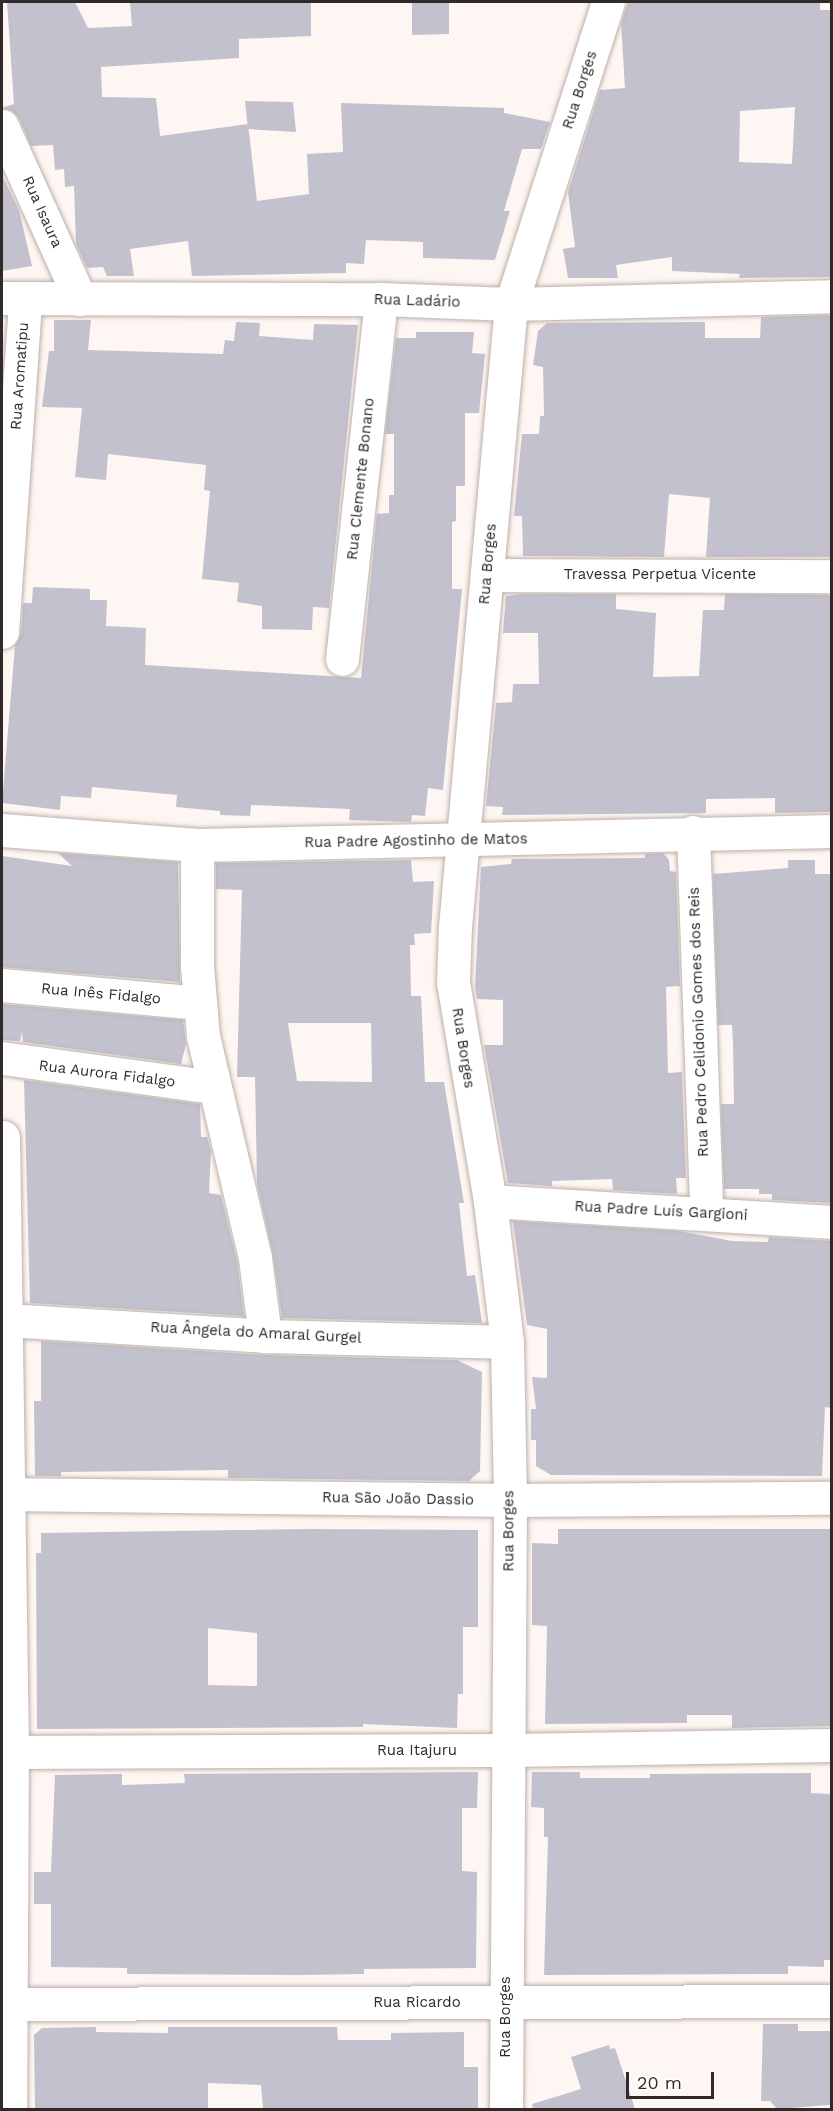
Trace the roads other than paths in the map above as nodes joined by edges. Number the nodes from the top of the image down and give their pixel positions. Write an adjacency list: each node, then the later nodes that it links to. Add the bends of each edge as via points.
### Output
1 (608, 2): 7 (street, Rua Borges)
2 (2, 126): 5 (street, Rua Isaura)
3 (831, 296): 7 (street, Rua Ladário)
4 (13, 299): 5 (street, Rua Ladário); 10 (street, Rua Aromatipu)
5 (80, 299): 6 (street, Rua Ladário)
6 (381, 299): 7 (street, Rua Ladário); 11 (street, Rua Clemente Bonano)
7 (511, 304): 8 (street, Rua Borges)
8 (488, 575): 9 (street, Travessa Perpetua Vicente); 15 (street, Rua Borges)
9 (831, 576)
10 (2, 632)
11 (342, 659)
12 (2, 830): 16 (street, Rua Padre Agostinho de Matos)
13 (831, 831): 14 (street, Rua Padre Agostinho de Matos)
14 (693, 832): 15 (street, Rua Padre Agostinho de Matos); 23 (street, Rua Pedro Celidonio Gomes dos Reis)
15 (461, 841): 16 (street, Rua Padre Agostinho de Matos); 22 (street, Rua Borges, via 453,983)
16 (197, 845): 18 (street)
17 (2, 985): 18 (street, Rua Inês Fidalgo)
18 (200, 1003): 20 (street)
19 (2, 1058): 20 (street, Rua Aurora Fidalgo)
20 (214, 1088): 27 (street, via 255,1258)
21 (3, 1137): 25 (street)
22 (490, 1201): 23 (street, Rua Padre Luís Gargioni); 28 (street, Rua Borges)
23 (706, 1212): 24 (street, Rua Padre Luís Gargioni)
24 (831, 1222)
25 (3, 1276): 26 (street)
26 (6, 1320): 27 (street, Rua Ângela do Amaral Gurgel); 29 (street)
27 (265, 1336): 28 (street, Rua Ângela do Amaral Gurgel)
28 (507, 1342): 31 (street, Rua Borges)
29 (5, 1494): 31 (street, Rua São João Dassio); 34 (street)
30 (831, 1498): 31 (street, Rua São João Dassio)
31 (510, 1500): 33 (street, Rua Borges)
32 (831, 1745): 33 (street, Rua Itajuru)
33 (508, 1750): 34 (street, Rua Itajuru); 36 (street, Rua Borges)
34 (7, 1752): 37 (street)
35 (831, 2001): 36 (street, Rua Ricardo)
36 (506, 2002): 37 (street, Rua Ricardo); 39 (street, Rua Borges)
37 (6, 2004): 38 (street)
38 (10, 2109)
39 (506, 2109)

